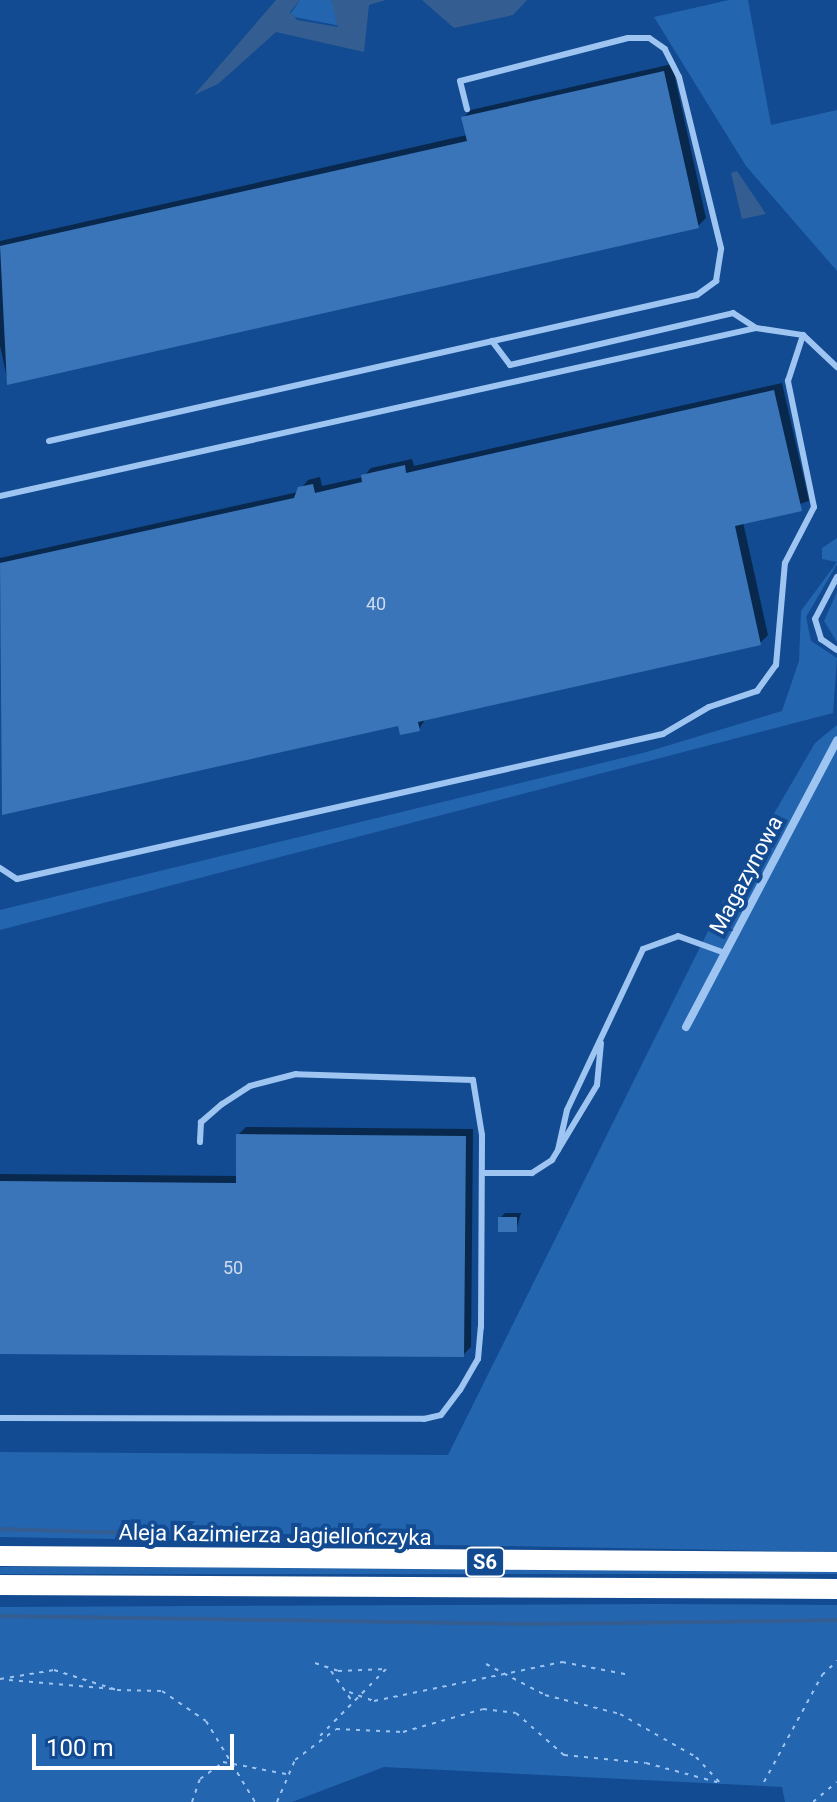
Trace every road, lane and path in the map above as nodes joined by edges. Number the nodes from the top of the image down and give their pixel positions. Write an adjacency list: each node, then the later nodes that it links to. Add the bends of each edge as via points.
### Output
1 (467, 109): 4 (lane, via 460,81 649,38 665,49 679,77 721,248 716,281 697,295)
2 (756, 328): 3 (lane); 4 (lane, via 733,313 510,365); 7 (lane)
3 (803, 335): 5 (lane); 11 (lane, via 788,381 814,507 785,563 776,665 757,691 663,734 17,879)
4 (492, 341): 6 (lane)
5 (837, 366)
6 (49, 441)
7 (0, 496)
8 (837, 577): 9 (lane, via 815,619 821,639)
9 (837, 650)
10 (837, 740): 12 (street, Magazynowa)
11 (0, 868)
12 (725, 953): 13 (street, Magazynowa); 14 (lane, via 686,937 647,946)
13 (686, 1027)
14 (602, 1036): 16 (lane, via 567,1110); 16 (lane, via 597,1085)
15 (200, 1142): 17 (lane, via 201,1122 258,1083 348,1071 465,1077 477,1089)
16 (558, 1150): 17 (lane, via 532,1173)
17 (482, 1173): 18 (lane, via 480,1349 470,1376 435,1418)
18 (0, 1418)
19 (0, 1556): 20 (highway, Aleja Kazimierza Jagiellończyka / S6)
20 (837, 1562)
21 (0, 1585): 22 (highway, S6)
22 (837, 1589)
23 (837, 1661): 38 (path, via 822,1675)
24 (315, 1663): 26 (path)
25 (486, 1664): 27 (path)
26 (330, 1670): 32 (path); 33 (path, via 386,1669)
27 (502, 1673): 28 (path, via 562,1662); 33 (path, via 388,1699); 35 (path, via 545,1695 600,1704 631,1719 696,1757 720,1783 646,1763 564,1755 516,1713 503,1710 403,1732 336,1729)
28 (630, 1675)
29 (0, 1679): 30 (path)
30 (7, 1680): 31 (path); 31 (path, via 54,1670)
31 (117, 1690): 36 (path, via 162,1691 191,1705)
32 (349, 1692): 33 (path); 34 (path)
33 (357, 1697): 34 (path)
34 (352, 1702): 35 (path)
35 (314, 1741): 37 (path)
36 (230, 1764): 37 (path); 40 (path, via 210,1768); 41 (path)
37 (287, 1774): 42 (path)
38 (764, 1782)
39 (837, 1782): 43 (path)
40 (192, 1802)
41 (255, 1802)
42 (277, 1802)
43 (813, 1802)

